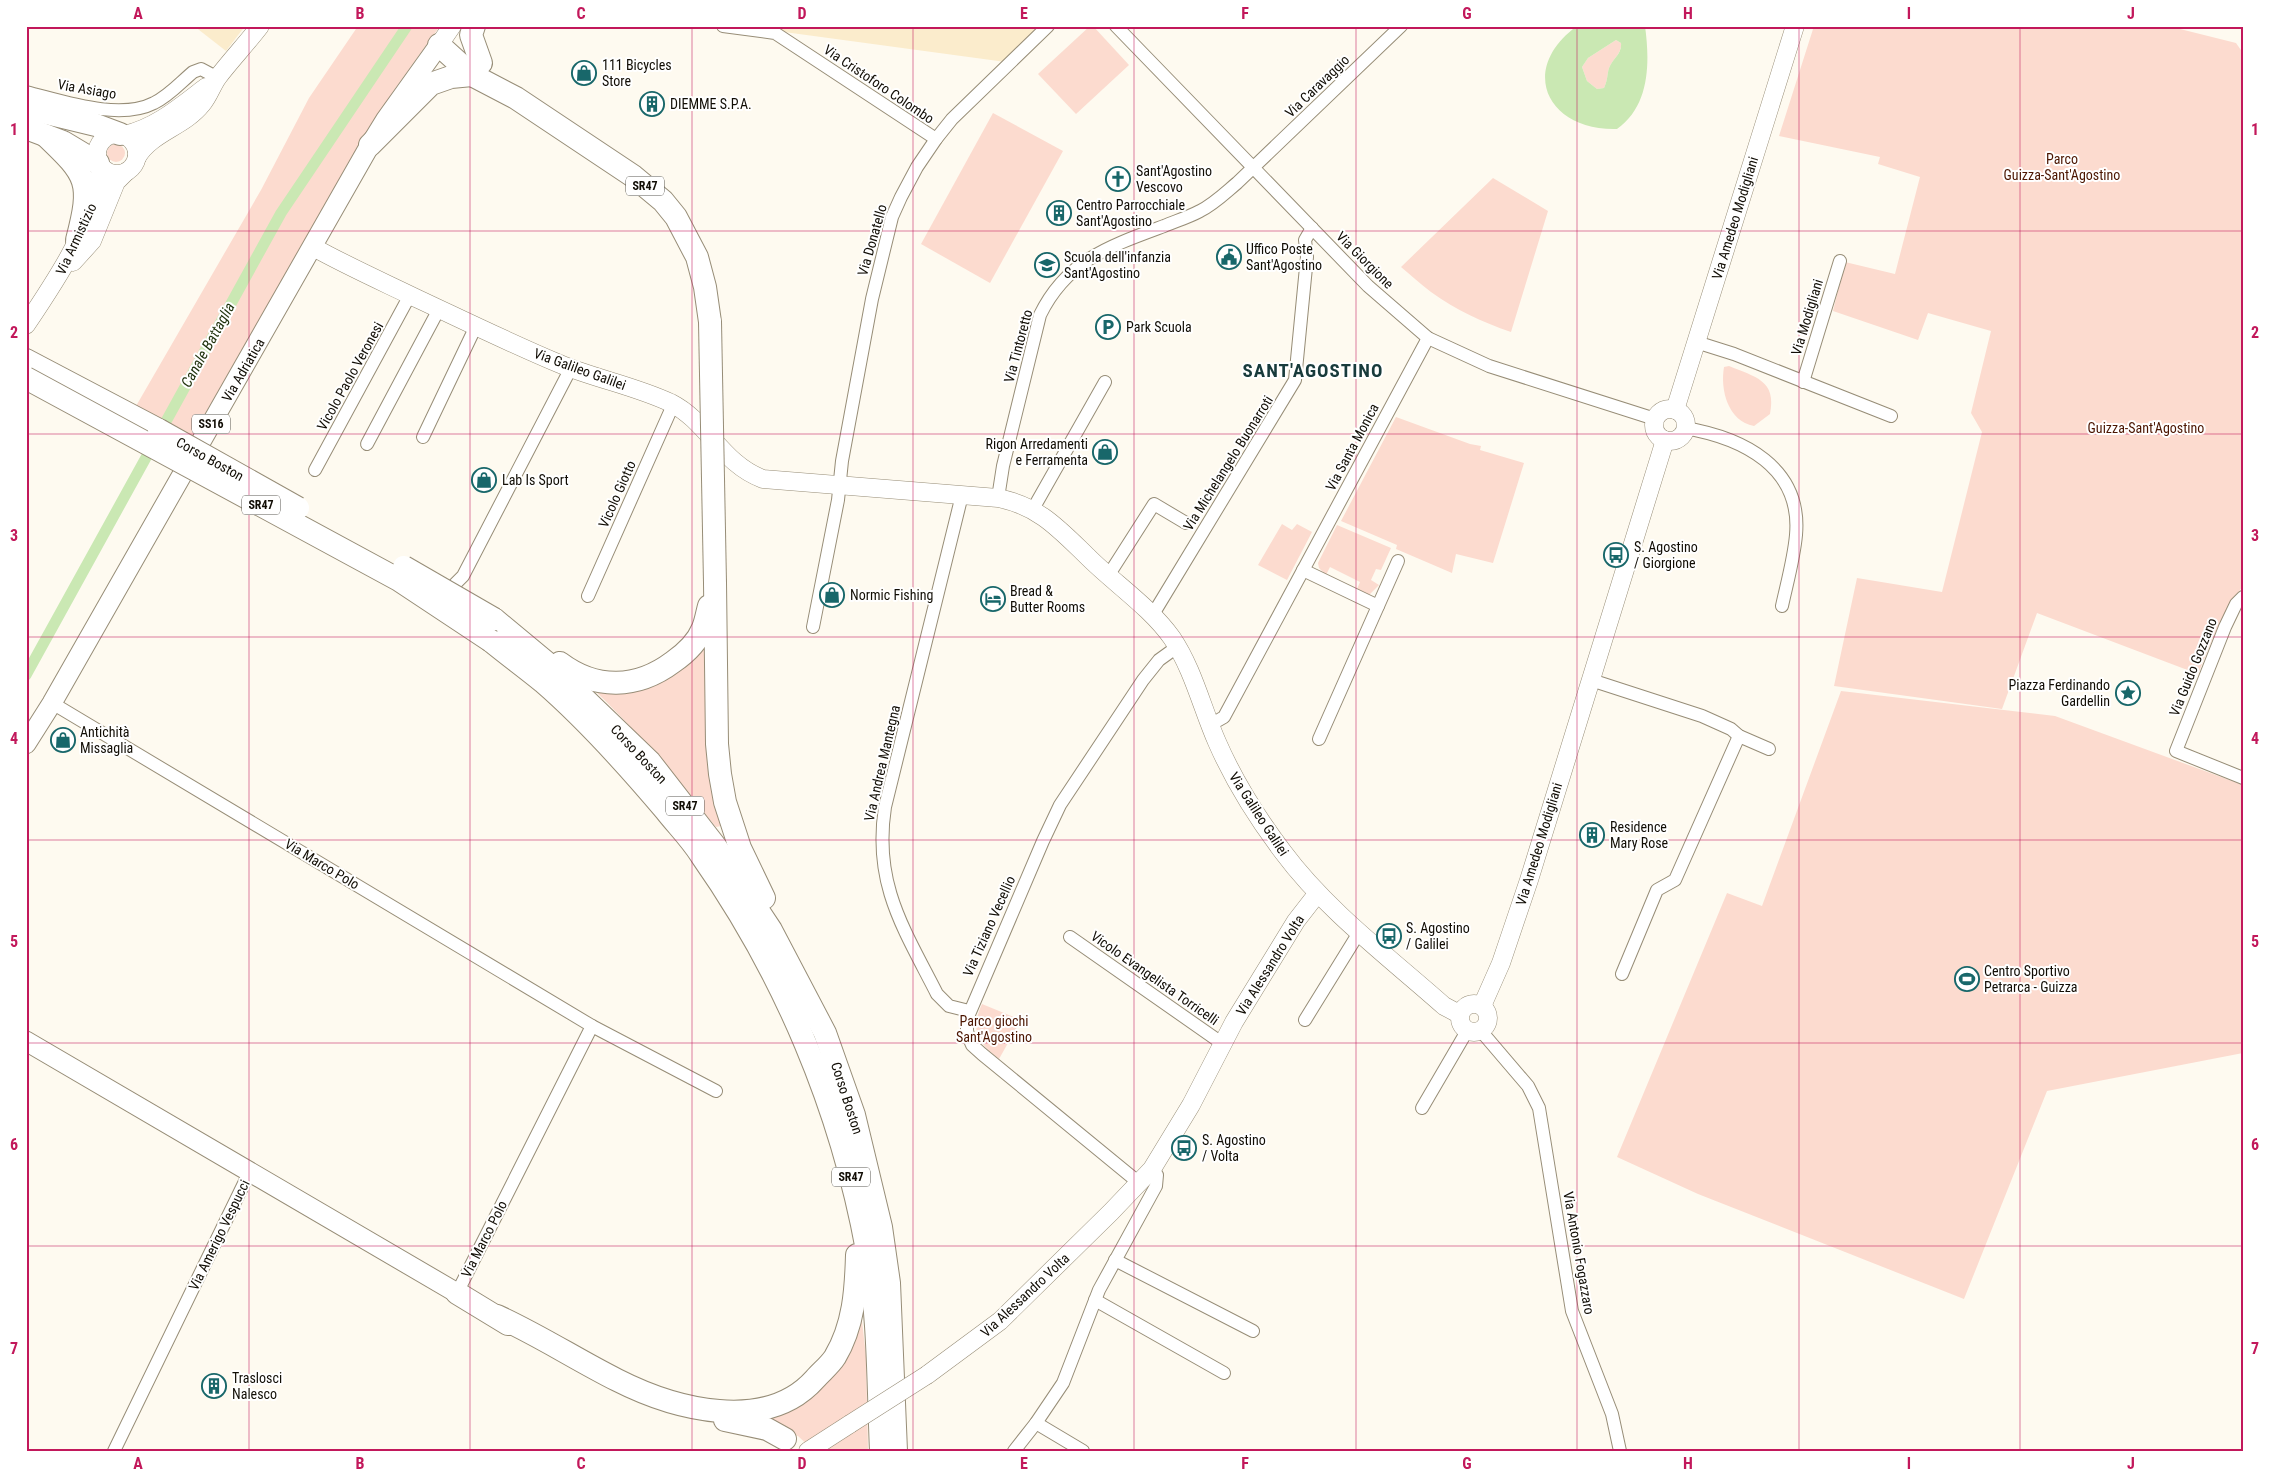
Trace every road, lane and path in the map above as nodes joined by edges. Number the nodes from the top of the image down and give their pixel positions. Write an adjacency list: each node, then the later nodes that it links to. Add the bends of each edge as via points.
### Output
1 (260, 26): 11 (street, Via Armistizio)
2 (452, 26): 9 (street, Via Adriatica)
3 (474, 26): 10 (highway, via 471,34)
4 (723, 26): 16 (street, Via Cristoforo Colombo, via 775,33)
5 (1048, 26): 16 (street, Via Donatello, via 967,103)
6 (1116, 26): 20 (street, Via Giorgione)
7 (1401, 26): 20 (street, Via Caravaggio)
8 (1795, 26): 32 (street, Via Amedeo Modigliani)
9 (439, 45): 10 (highway, SR47); 17 (main road, Via Adriatica / SS16)
10 (476, 69): 17 (highway, via 430,84); 55 (highway, SR47, bridge, via 663,200 697,257 710,322)
11 (218, 78): 12 (street, Via Asiago, via 201,69 156,102 127,111 73,104); 15 (street, Via Armistizio, via 171,113 137,132); 18 (street, Via Armistizio, via 202,104 142,148)
12 (26, 92)
13 (26, 108): 15 (highway, via 96,124)
14 (36, 132): 19 (highway, via 63,142); 23 (highway, via 75,163 84,181 85,211)
15 (122, 135): 18 (street, via 133,142); 19 (street, Via Armistizio, via 109,135 100,142 96,152)
16 (936, 139): 47 (street, Via Donatello, via 901,197 886,238)
17 (370, 145): 24 (main road, Via Adriatica / SS16)
18 (137, 157): 21 (street, Via Armistizio)
19 (100, 166): 21 (street, via 113,174); 23 (street, Via Armistizio, via 94,202)
20 (1254, 167): 22 (street, Via Giorgione); 49 (street, Via Tintoretto, via 1198,212 1088,259 1049,297 1040,315)
21 (126, 172): 26 (street, Via Armistizio, via 116,182 92,241)
22 (1312, 228): 31 (street, Via Giorgione, via 1368,286); 61 (street, Via Michelangelo Buonarroti, via 1305,240 1307,257 1295,380)
23 (77, 240): 26 (street, Via Armistizio)
24 (313, 247): 27 (street, Via Galileo Galilei); 66 (main road, Via Adriatica / SS16)
25 (1840, 261): 37 (street, Via Modigliani)
26 (56, 281): 29 (street, Via Armistizio)
27 (410, 295): 28 (street, Via Galileo Galilei); 46 (street, Vicolo Paolo Veronesi)
28 (440, 309): 30 (street, Via Galileo Galilei); 45 (street)
29 (26, 324)
30 (476, 326): 34 (street, Via Galileo Galilei); 43 (street)
31 (1428, 338): 41 (street, Via Giorgione, via 1489,366); 53 (street, Via Santa Monica)
32 (1696, 342): 37 (street); 39 (street, Via Amedeo Modigliani)
33 (26, 360): 62 (highway, Corso Boston / SR47, bridge, via 159,430)
34 (571, 368): 38 (street, Via Galileo Galilei, via 635,388); 56 (street, via 463,576)
35 (26, 378): 91 (highway, Corso Boston / SR47, bridge, via 399,580 491,641 543,682 588,725 700,852 746,922 809,1049 834,1120)
36 (1105, 382): 50 (street)
37 (1803, 382): 40 (street)
38 (673, 405): 47 (street, Via Galileo Galilei, via 692,416 726,455 750,474 782,482); 57 (street, Vicolo Giotto)
39 (1675, 410): 41 (street, via 1664,410); 42 (street, via 1684,418)
40 (1891, 416)
41 (1655, 419): 44 (street, via 1655,430)
42 (1685, 428): 44 (street, via 1678,438); 60 (street, via 1744,446 1770,463 1783,479 1796,513 1796,535)
43 (423, 437)
44 (1665, 440): 65 (street, Via Amedeo Modigliani)
45 (367, 444)
46 (315, 470)
47 (839, 486): 48 (street, Via Galileo Galilei); 63 (street)
48 (962, 495): 49 (street, Via Galileo Galilei); 78 (street, Via Andrea Mantegna, via 885,807 881,845 883,868 892,900 937,994 949,1006)
49 (998, 498): 50 (street, Via Galileo Galilei)
50 (1033, 509): 54 (street, Via Galileo Galilei)
51 (1186, 523): 54 (street, via 1154,504)
52 (1398, 561): 59 (street)
53 (1303, 570): 59 (street); 67 (street, Via Santa Monica, via 1224,717)
54 (1108, 576): 61 (street, Via Galileo Galilei)
55 (715, 583): 62 (highway, SR47, via 703,629 689,650 659,673 625,684 590,680 571,671 528,637); 83 (highway, SR47, via 717,744 725,802 740,848 807,983)
56 (442, 596)
57 (588, 596)
58 (2243, 597): 72 (street, Via Guido Gozzano, via 2225,626 2176,751)
59 (1378, 606): 69 (street)
60 (1782, 606)
61 (1152, 616): 64 (street, Via Galileo Galilei)
62 (494, 619): 83 (highway, Corso Boston / SR47, via 547,663 650,762 716,847 771,930)
63 (813, 627)
64 (1177, 647): 67 (street, Via Galileo Galilei); 78 (street, Via Tiziano Vecellio, via 1159,660 1143,680 1060,806)
65 (1591, 680): 68 (street, via 1702,716 1731,729); 77 (street, Via Amedeo Modigliani, via 1529,880 1501,963)
66 (52, 703): 70 (main road, Via Adriatica / SS16); 81 (street, Via Marco Polo)
67 (1210, 725): 73 (street, Via Galileo Galilei, via 1236,781 1283,852)
68 (1738, 736): 71 (street); 76 (street, via 1675,880 1657,890)
69 (1319, 739)
70 (26, 744)
71 (1769, 749)
72 (2243, 778)
73 (1317, 894): 74 (street, Via Galileo Galilei); 85 (street, Via Alessandro Volta, via 1296,921)
74 (1360, 931): 79 (street, Via Galileo Galilei, via 1444,1006); 80 (street)
75 (1070, 937): 85 (street, Vicolo Evangelista Torricelli)
76 (1622, 974)
77 (1482, 1006): 79 (street, via 1468,1005); 82 (street, via 1488,1020 1486,1025)
78 (969, 1011): 90 (street, Via Tiziano Vecellio, via 967,1031 972,1044)
79 (1459, 1014): 82 (street, via 1461,1025)
80 (1305, 1020)
81 (592, 1026): 86 (street, Via Marco Polo); 93 (street, Via Marco Polo)
82 (1474, 1031): 87 (street); 106 (street, Via Antonio Fogazzaro, via 1528,1086 1539,1108 1572,1311 1610,1407)
83 (825, 1033): 103 (highway, Corso Boston / SR47, via 854,1115 880,1227 889,1283)
84 (26, 1041): 89 (main road, Via Amerigo Vespucci)
85 (1223, 1044): 88 (street, Via Alessandro Volta)
86 (716, 1091)
87 (1422, 1108)
88 (1152, 1169): 90 (street, Via Alessandro Volta); 92 (street, via 1157,1175 1156,1186)
89 (250, 1172): 93 (main road, Via Marco Polo); 100 (street, Via Amerigo Vespucci)
90 (1138, 1182): 101 (street, Via Alessandro Volta, bridge, via 1000,1321 927,1375)
91 (858, 1208): 95 (highway, via 852,1318 835,1358 809,1386 775,1405 732,1413 671,1401 618,1380 534,1332); 102 (highway, Corso Boston / SR47, via 872,1287)
92 (1114, 1260): 94 (street); 96 (street)
93 (457, 1293): 95 (highway)
94 (1094, 1300): 97 (street); 98 (street, via 1063,1383)
95 (497, 1316): 99 (highway, via 531,1339 629,1393 670,1409 767,1429)
96 (1253, 1331)
97 (1224, 1373)
98 (1036, 1423): 104 (street); 105 (street)
99 (785, 1439)
100 (114, 1451)
101 (808, 1451)
102 (880, 1451)
103 (896, 1451)
104 (1014, 1451)
105 (1082, 1451)
106 (1620, 1451)

